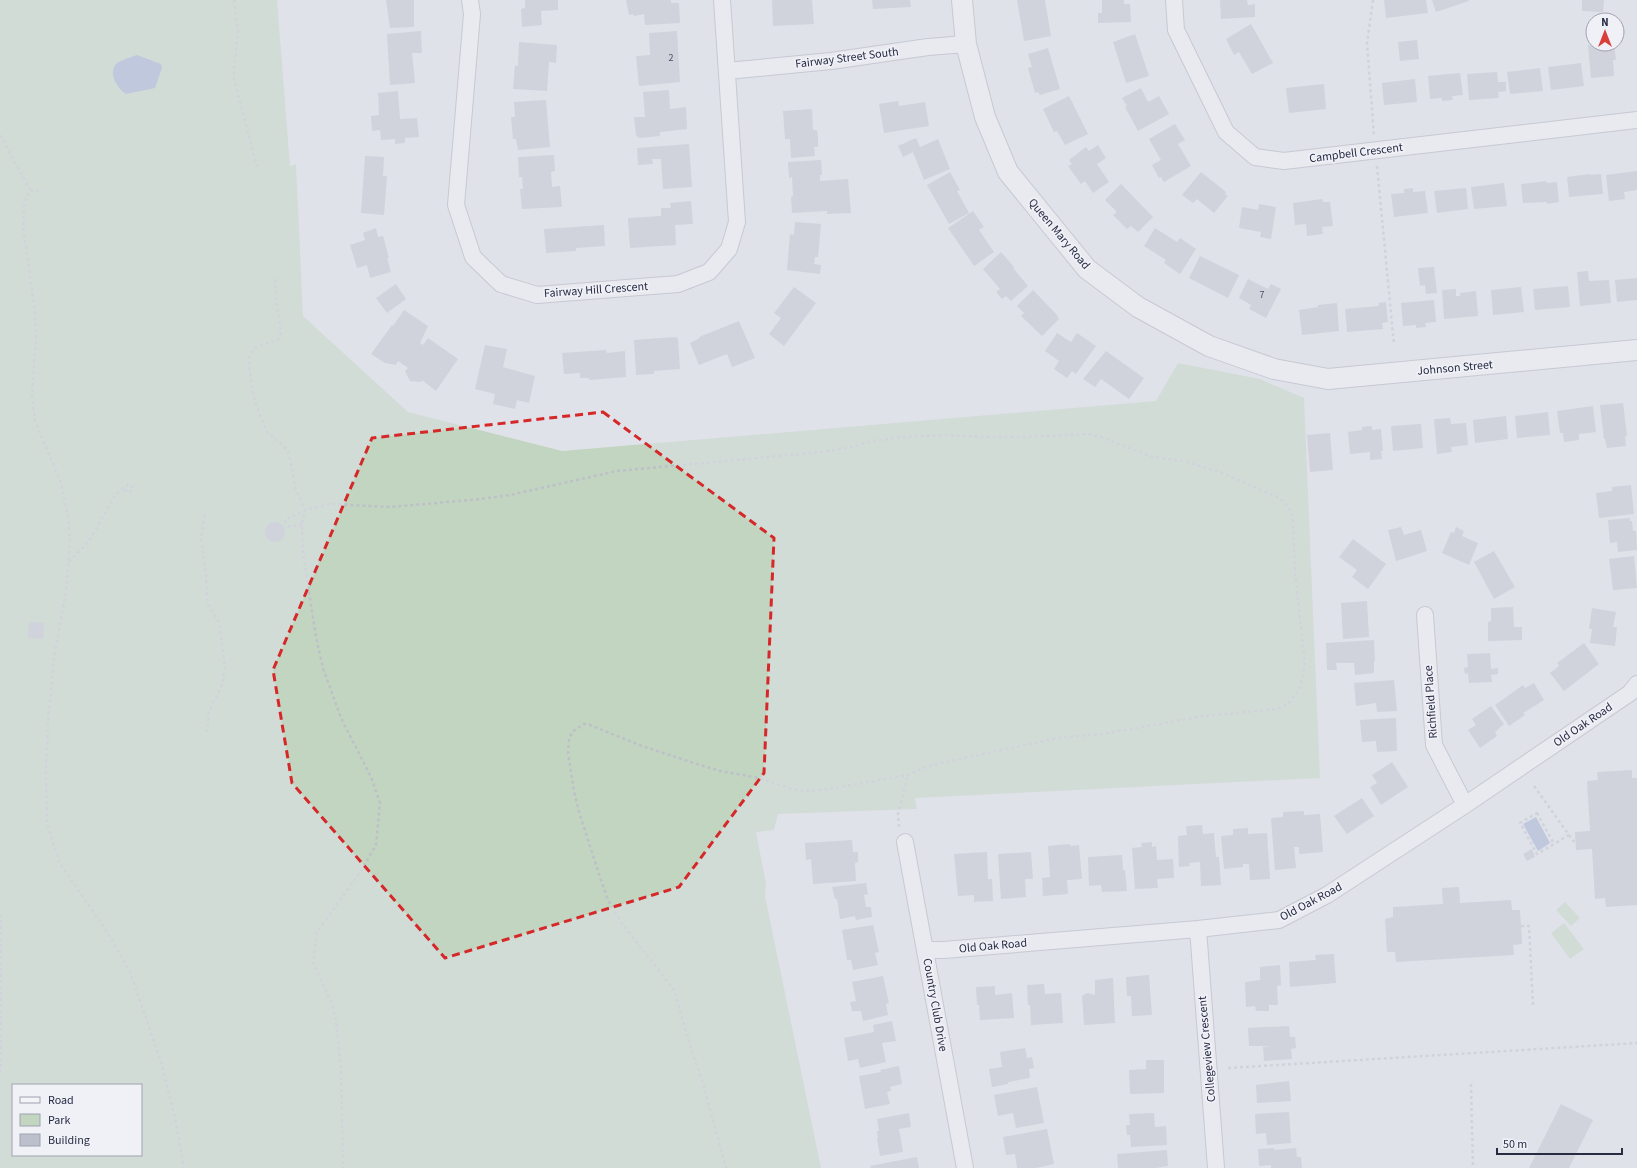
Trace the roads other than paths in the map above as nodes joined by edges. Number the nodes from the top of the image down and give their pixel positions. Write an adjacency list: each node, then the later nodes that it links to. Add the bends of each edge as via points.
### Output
1 (470, 0): 6 (street, Fairway Hill Crescent, via 472,14 456,205 473,257 501,284 537,295 678,284 709,272 729,249 737,222)
2 (722, 0): 6 (street, Fairway Hill Crescent)
3 (962, 0): 5 (street, Queen Mary Road)
4 (1174, 0): 7 (street, Campbell Crescent, via 1176,30 1226,132 1255,157 1284,161)
5 (966, 44): 6 (street, Fairway Street South); 9 (street, Queen Mary Road, via 984,118 1008,172 1086,269 1138,307 1209,346)
6 (727, 71)
7 (1637, 120)
8 (1637, 350): 9 (street, Johnson Street, via 1328,379)
9 (1274, 370)
10 (1425, 615): 12 (street, Richfield Place, via 1434,745)
11 (1637, 684): 12 (street, Old Oak Road, via 1630,693)
12 (1465, 805): 14 (street, Old Oak Road, via 1327,895 1279,920)
13 (902, 837): 15 (street, Country Club Drive)
14 (1198, 929): 15 (street, Old Oak Road, via 952,950); 17 (street, Collegeview Crescent)
15 (925, 950): 16 (street, Country Club Drive)
16 (965, 1168)
17 (1216, 1168)

